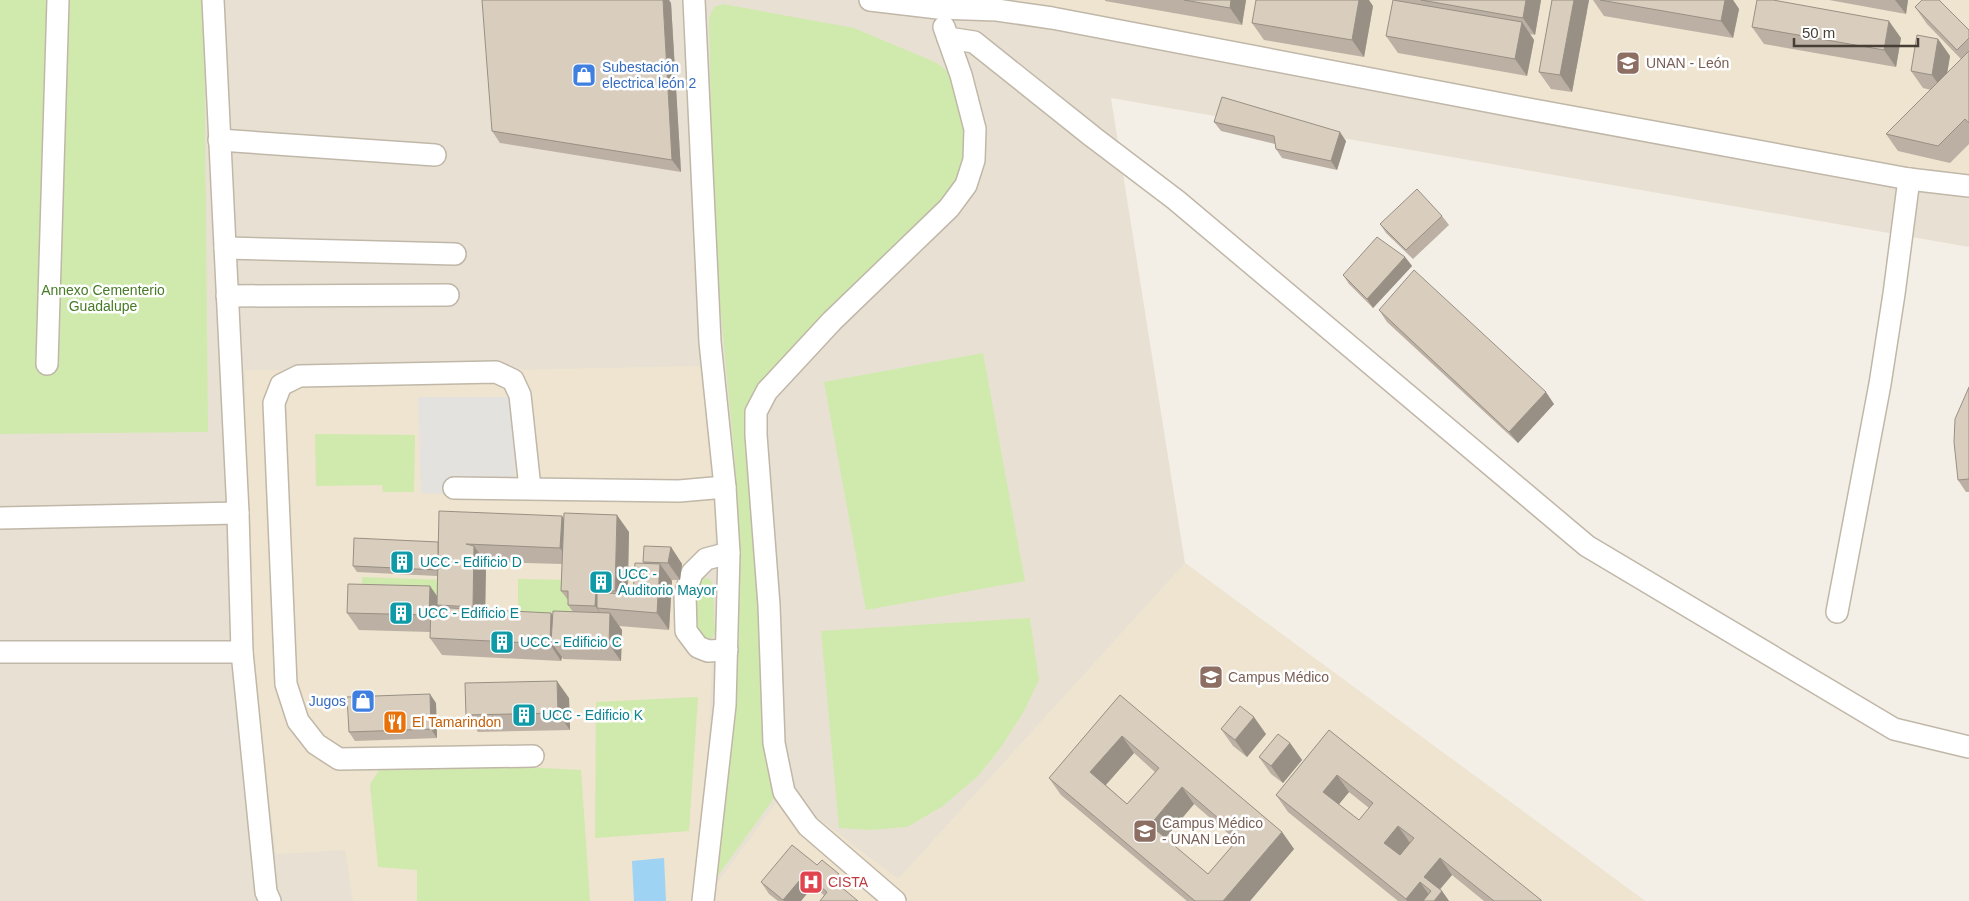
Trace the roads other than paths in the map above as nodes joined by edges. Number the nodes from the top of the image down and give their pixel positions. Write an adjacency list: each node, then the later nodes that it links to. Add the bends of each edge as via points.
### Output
1 (58, 0): 15 (street)
2 (213, 0): 7 (street)
3 (694, 0): 16 (street, via 710,342)
4 (870, 0): 5 (street)
5 (937, 4): 6 (street); 9 (street, via 1052,18)
6 (948, 38): 26 (street, via 974,42 1176,200 1587,546 1894,729); 30 (street, via 975,130 974,160 966,185 949,208 832,321 767,391 756,412 769,605 774,743 784,792 808,826)
7 (219, 140): 8 (street); 11 (street)
8 (435, 155)
9 (1909, 179): 10 (street); 22 (street, via 1881,374)
10 (1969, 186)
11 (225, 248): 12 (street); 14 (street)
12 (455, 254)
13 (448, 295): 14 (street)
14 (227, 296): 19 (street)
15 (47, 364)
16 (725, 487): 18 (street, via 679,492); 21 (street)
17 (454, 488): 18 (street)
18 (530, 488): 27 (street, via 520,395 513,380 496,372 299,376 281,385 274,403 286,684 298,721 316,744 338,759)
19 (238, 512): 20 (street); 25 (street)
20 (0, 518)
21 (729, 553): 23 (street); 23 (street, via 706,559 692,573 685,594 686,631 698,647 708,651)
22 (1837, 612)
23 (727, 650): 29 (street, via 725,705)
24 (0, 652): 25 (street)
25 (242, 652): 28 (street, via 266,892)
26 (1969, 747)
27 (534, 756)
28 (270, 901)
29 (703, 901)
30 (895, 901)

